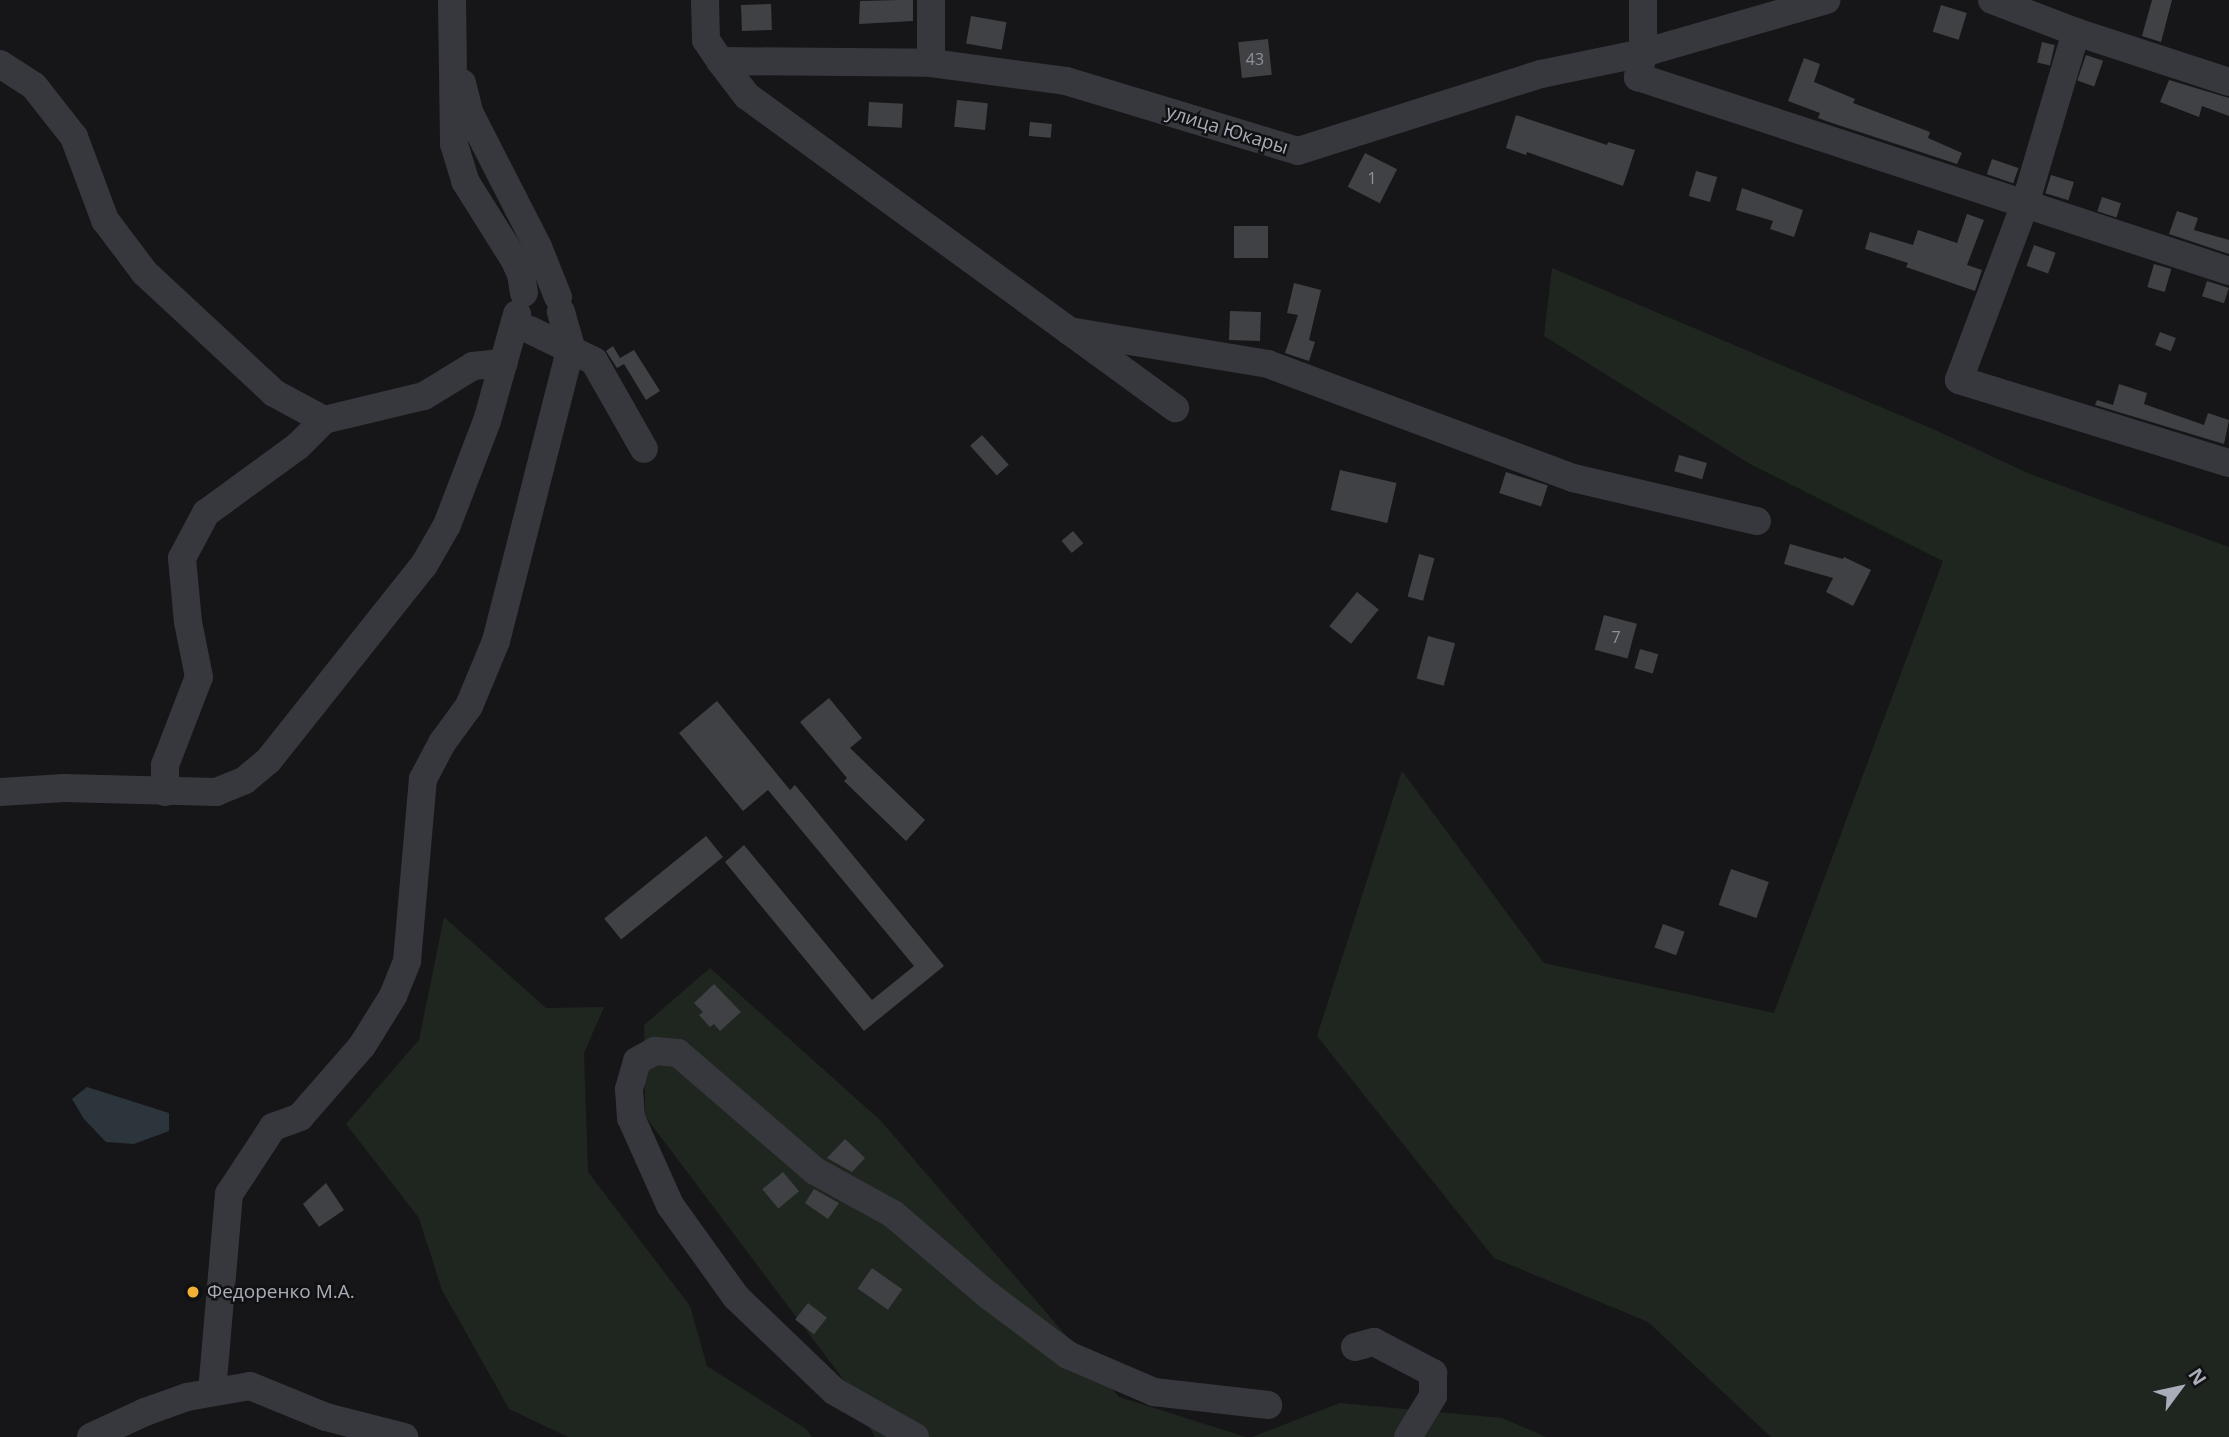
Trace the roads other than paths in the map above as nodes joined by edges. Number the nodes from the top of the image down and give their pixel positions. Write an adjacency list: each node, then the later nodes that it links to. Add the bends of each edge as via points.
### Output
1 (705, 0): 8 (street)
2 (931, 0): 10 (street)
3 (1643, 0): 9 (street)
4 (1827, 0): 9 (street, улица Юкары)
5 (1992, 0): 7 (street)
6 (452, 11): 15 (street, via 458,69 470,114 538,247); 16 (street, via 454,144 465,181 522,274)
7 (2077, 32): 12 (street); 13 (street)
8 (713, 51): 10 (street, улица Юкары); 17 (street, via 747,96)
9 (1643, 53): 10 (street, улица Юкары, via 1541,74 1298,151 1066,81); 13 (street, via 1638,77)
10 (931, 63)
11 (0, 64): 21 (street, via 34,86 74,137 105,220 145,273 274,393)
12 (2229, 82)
13 (2025, 204): 14 (street); 23 (street, via 1959,380)
14 (2229, 271)
15 (559, 304): 16 (street, via 546,288 538,287); 16 (street, via 551,329); 18 (street)
16 (524, 312): 18 (street); 19 (street)
17 (1069, 331): 20 (street); 24 (street, via 1268,364 1573,478)
18 (571, 347): 22 (street, via 594,361); 28 (street, via 496,641 470,706 442,743 423,779 407,961 393,996 362,1046 300,1117 273,1127 229,1194)
19 (504, 363): 21 (street, via 473,366 424,396); 26 (street, via 447,525 424,565 286,741 246,780 216,792)
20 (1175, 408)
21 (324, 420): 26 (street, via 298,446 206,513 182,558 199,677 165,765)
22 (644, 449)
23 (2229, 463)
24 (1757, 521)
25 (0, 792): 26 (street, via 64,788)
26 (165, 792)
27 (1355, 1347): 35 (street, via 1374,1342 1433,1373 1433,1396)
28 (213, 1361): 29 (street); 30 (street)
29 (250, 1386): 30 (street); 33 (street, via 326,1418)
30 (199, 1395): 32 (street, via 145,1412)
31 (1268, 1405): 34 (street, via 1154,1392 1068,1355 893,1214 815,1171 678,1053 655,1051 637,1060 629,1089 631,1118 670,1205 736,1297 834,1391)
32 (91, 1437)
33 (404, 1437)
34 (915, 1437)
35 (1408, 1437)

